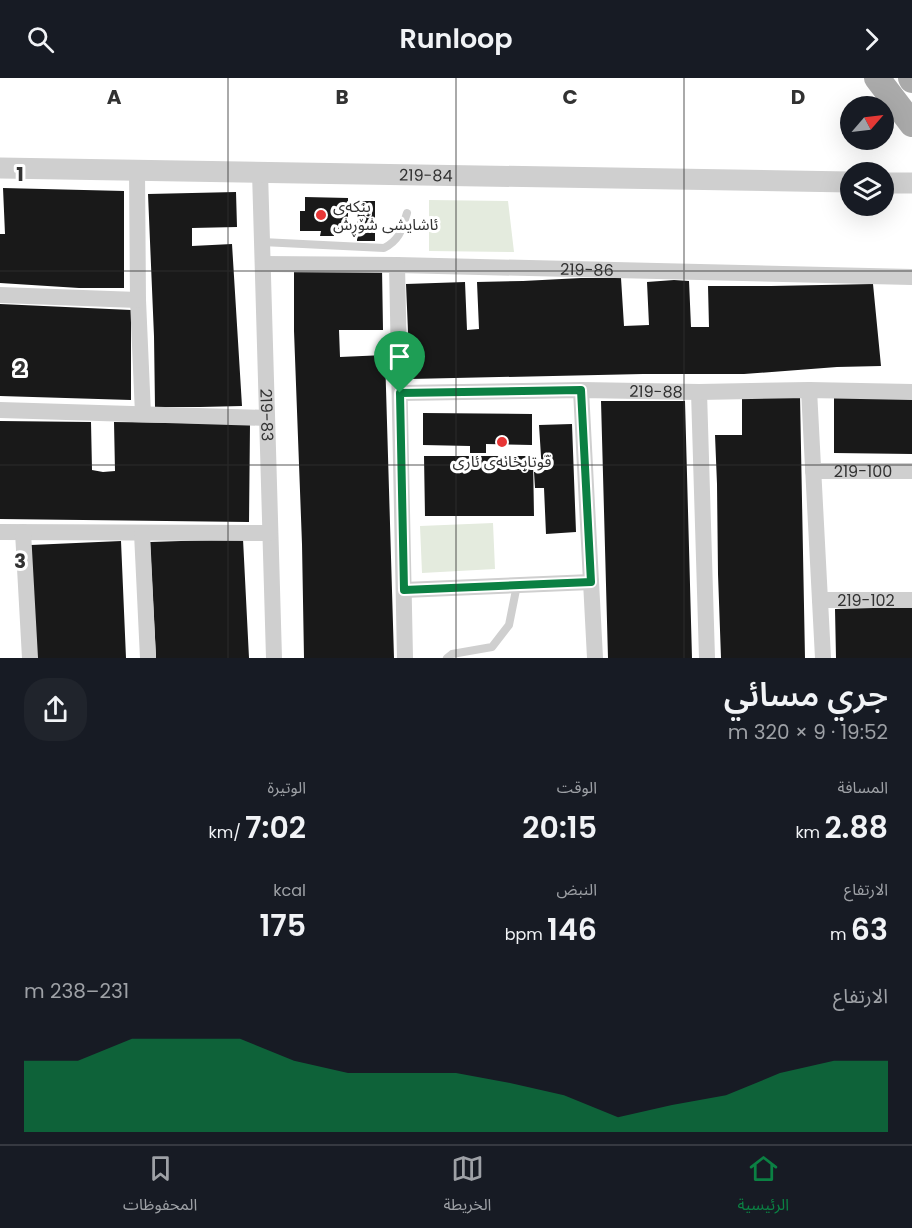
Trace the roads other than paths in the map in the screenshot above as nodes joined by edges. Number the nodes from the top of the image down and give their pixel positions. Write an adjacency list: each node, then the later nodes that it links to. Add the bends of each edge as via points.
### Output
1 (877, 78): 2 (main road)
2 (912, 124)
3 (0, 168): 4 (street, 219-84)
4 (137, 171): 5 (street, 219-84); 15 (street)
5 (260, 172): 6 (street, 219-84); 10 (street, 219-83)
6 (840, 182)
7 (894, 183): 8 (street)
8 (912, 183)
9 (407, 213): 10 (lane, via 400,234 384,248)
10 (262, 242): 11 (street, 219-83)
11 (263, 264): 12 (street, 219-86); 23 (street, 219-83)
12 (397, 265): 13 (street, 219-86); 20 (street)
13 (912, 277)
14 (0, 295): 15 (street)
15 (138, 300): 22 (street)
16 (581, 390): 18 (street, 219-88); 20 (street, 219-88); 30 (street)
17 (809, 390): 18 (street, 219-88); 19 (street, 219-88); 24 (street)
18 (699, 392): 41 (street)
19 (912, 392)
20 (400, 393): 32 (street)
21 (0, 410): 22 (street)
22 (143, 414): 23 (street)
23 (267, 418): 29 (street, 219-83)
24 (813, 471): 25 (street, 219-100); 33 (street)
25 (912, 471)
26 (0, 532): 27 (street)
27 (23, 532): 28 (street); 35 (street)
28 (142, 533): 29 (street); 36 (street)
29 (270, 533): 37 (street, 219-83)
30 (591, 582): 31 (street); 40 (street)
31 (517, 585): 32 (street); 39 (lane, via 509,625 492,647)
32 (404, 590): 38 (street)
33 (820, 600): 34 (street, 219-102); 42 (street)
34 (912, 600)
35 (30, 658)
36 (148, 658)
37 (274, 658)
38 (405, 658)
39 (447, 658)
40 (595, 658)
41 (707, 658)
42 (823, 658)

